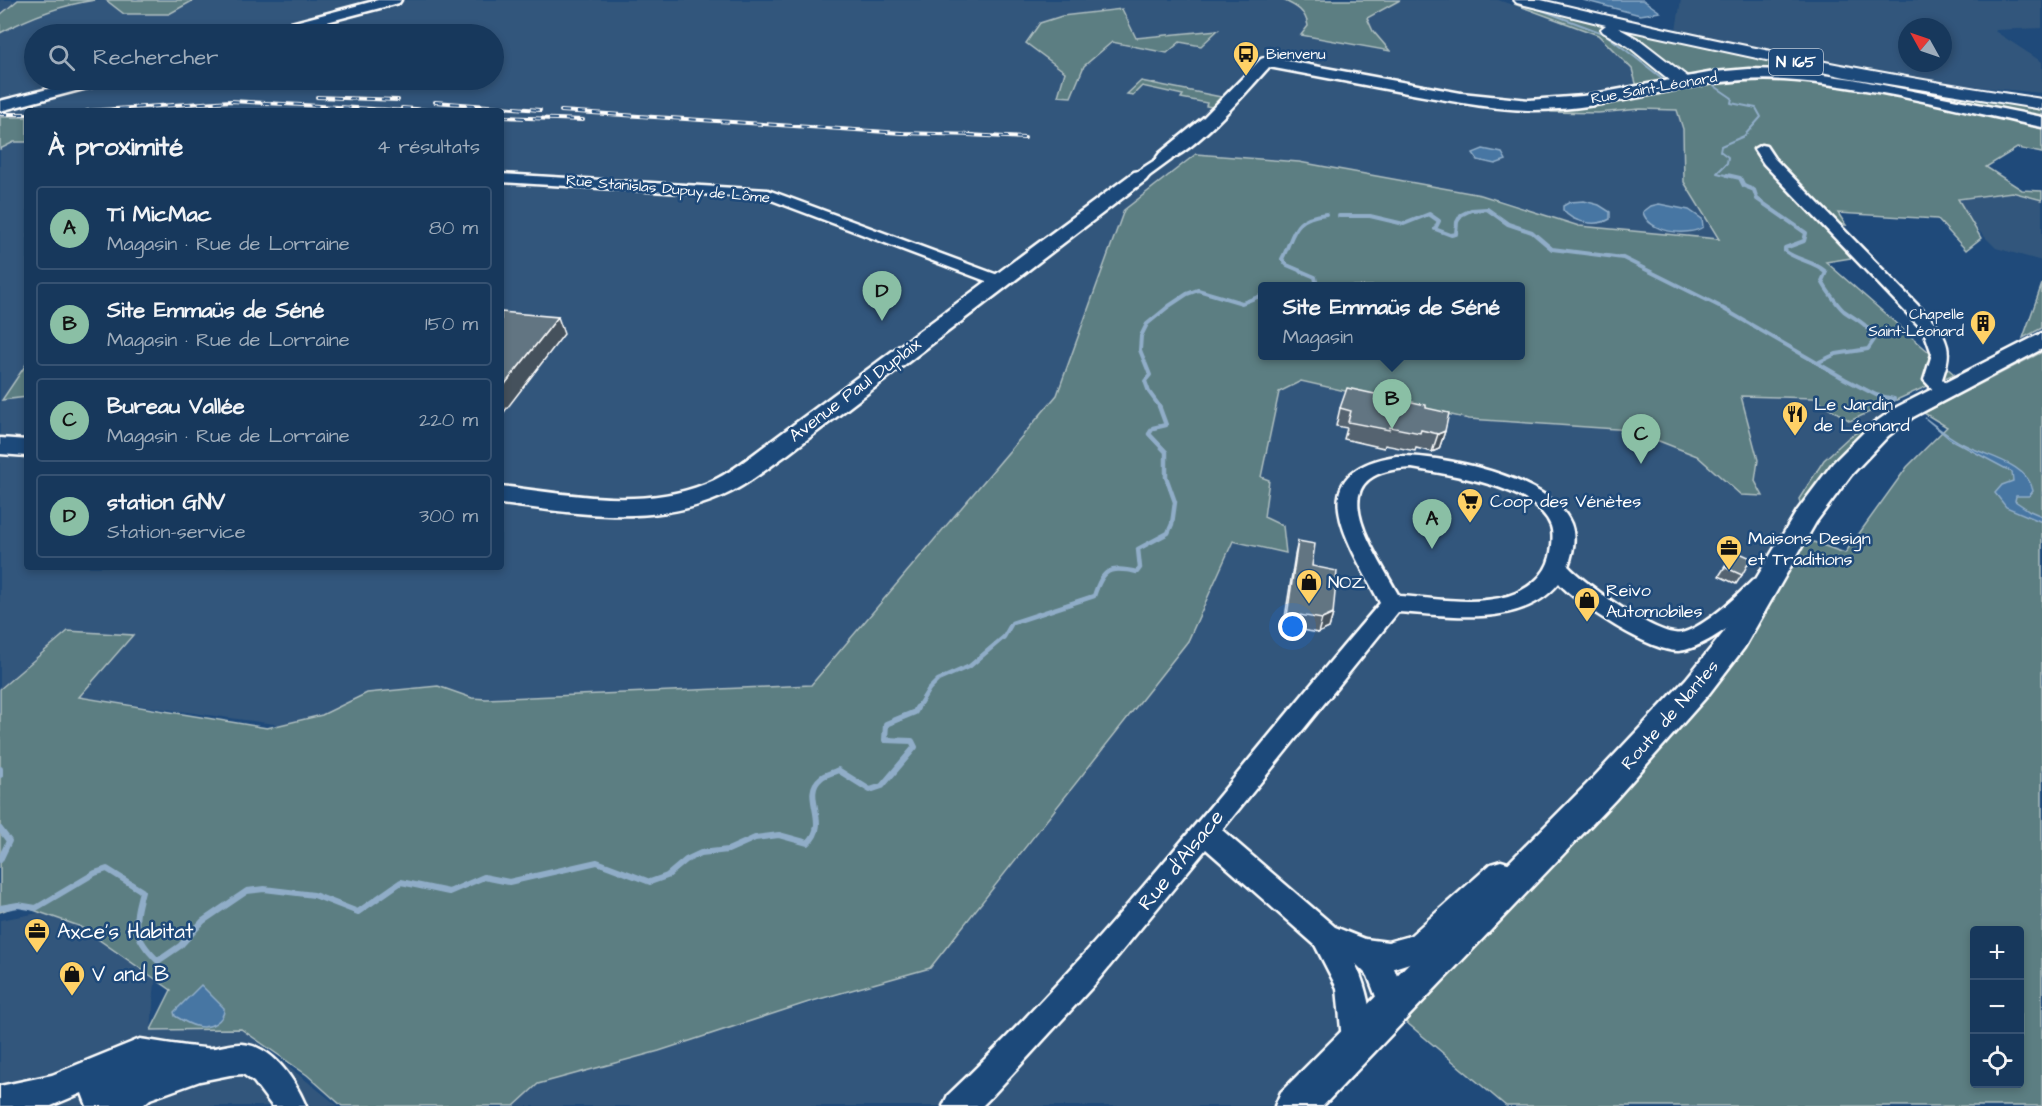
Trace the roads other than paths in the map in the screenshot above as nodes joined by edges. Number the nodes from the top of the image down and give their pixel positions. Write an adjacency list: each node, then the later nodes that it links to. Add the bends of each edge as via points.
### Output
1 (394, 0): 4 (main road)
2 (1522, 0): 3 (highway, N 165)
3 (1546, 4): 5 (highway, via 1622,36); 7 (highway, N 165, via 1809,61); 8 (highway, N 165, via 1797,63)
4 (304, 24)
5 (1683, 82): 10 (main road, Rue Saint-Léonard, via 1749,74 1811,77); 12 (main road, Rue Saint-Léonard, via 1575,102 1507,104 1266,62 1210,121)
6 (62, 90): 9 (main road)
7 (2042, 99)
8 (2042, 104)
9 (0, 106)
10 (2042, 122)
11 (1761, 149): 17 (street, via 1931,329 1941,347 1941,363 1933,380)
12 (1166, 157): 13 (street, Avenue Paul Duplaix)
13 (1140, 176): 15 (main road, Avenue Paul Duplaix)
14 (504, 178): 15 (street, Rue Stanislas Dupuy de Lôme, via 768,194)
15 (1000, 281): 20 (main road, Avenue Paul Duplaix, via 741,476 715,490 678,502 639,508)
16 (2039, 345): 17 (main road, Route de Nantes)
17 (1944, 391): 22 (main road, Route de Nantes, via 1910,408 1879,431 1842,469 1806,517)
18 (0, 446): 19 (main road)
19 (24, 448)
20 (504, 495)
21 (1558, 568): 22 (street, via 1576,587 1650,634 1679,642 1729,614); 23 (street, via 1541,589 1508,604); 23 (street, via 1562,550 1560,525 1533,495 1510,485 1424,465 1384,463 1361,473 1353,482 1348,512)
22 (1774, 573): 24 (main road, Route de Nantes, via 1734,640 1697,687)
23 (1392, 604): 25 (street, Rue d'Alsace)
24 (1566, 828): 27 (street, via 1541,838 1418,947 1388,956); 28 (main road, Route de Nantes)
25 (1204, 831): 26 (street); 37 (street, Rue d'Alsace, via 1058,1006)
26 (1325, 936): 27 (street); 29 (street, via 1351,986)
27 (1364, 953): 28 (street, via 1379,967)
28 (1393, 1005): 29 (main road, Route de Nantes)
29 (1358, 1040): 38 (main road, Route de Nantes)
30 (146, 1055): 31 (street, via 132,1055); 32 (street); 34 (street, via 153,1070)
31 (117, 1063): 33 (street); 34 (street, via 102,1078)
32 (206, 1063): 34 (street); 36 (street, via 242,1059 253,1062 263,1069)
33 (53, 1090): 34 (street); 35 (street)
34 (118, 1097)
35 (0, 1102)
36 (290, 1106)
37 (959, 1106)
38 (1295, 1106)

